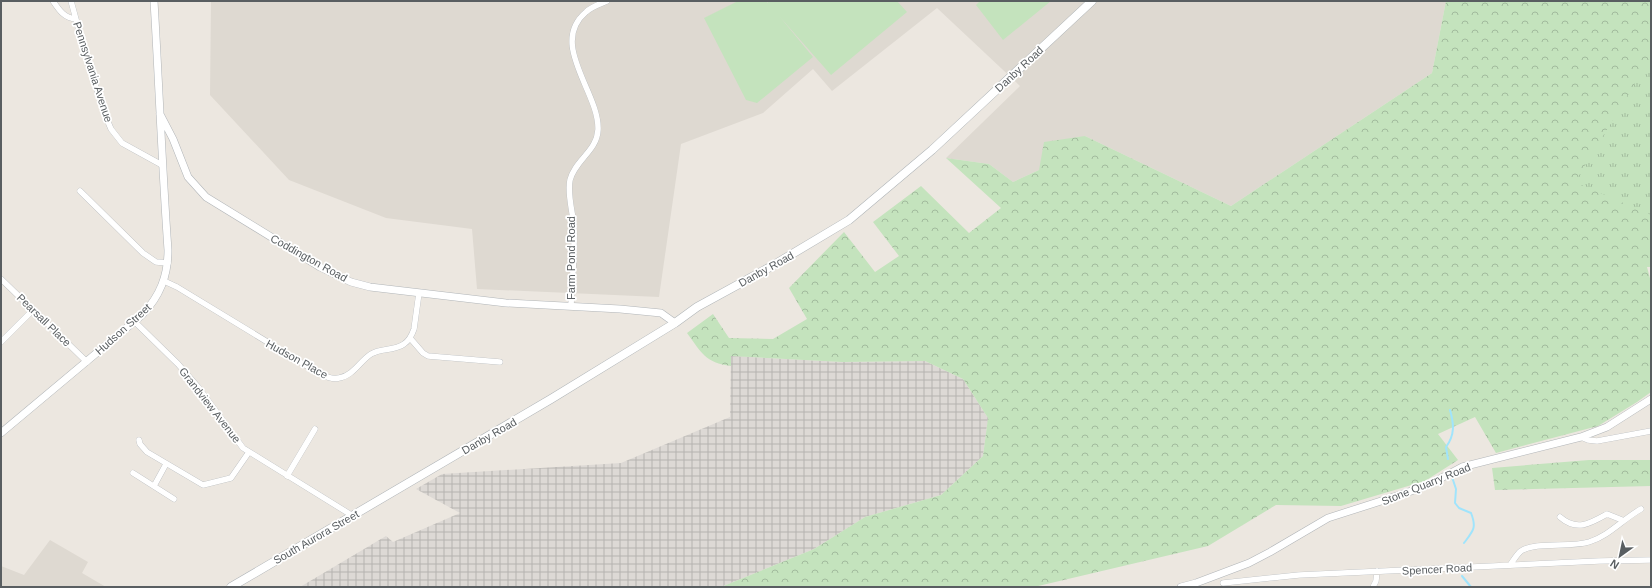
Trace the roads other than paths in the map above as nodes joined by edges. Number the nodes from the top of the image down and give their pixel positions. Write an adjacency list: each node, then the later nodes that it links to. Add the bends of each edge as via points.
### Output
1 (53, 1): 6 (street, via 62,14)
2 (71, 1): 6 (street, Pennsylvania Avenue)
3 (154, 1): 7 (street, Coddington Road)
4 (607, 1): 14 (street, Farm Pond Road, via 588,10 579,19 571,41 595,112 598,132 594,145 570,179 574,228)
5 (1092, 1): 17 (main road, Danby Road, via 932,150 849,220 697,307)
6 (76, 19): 8 (street, Pennsylvania Avenue, via 90,70 111,129 122,143)
7 (160, 114): 8 (street, Hudson Street); 13 (street, Coddington Road, via 188,177 206,197 339,277 370,287)
8 (162, 165): 10 (street, Hudson Street)
9 (80, 191): 10 (street, via 143,253 156,262)
10 (168, 264): 12 (street, Hudson Street)
11 (1, 279): 15 (street, Pearsall Place)
12 (164, 281): 16 (street, Hudson Street, via 154,301); 18 (street, Hudson Place, via 330,378 344,377 374,352 400,346)
13 (419, 293): 14 (street, Coddington Road, via 506,303); 18 (street, via 414,329)
14 (571, 306): 17 (street, Coddington Road, via 661,313)
15 (33, 310): 19 (street); 20 (street, Pearsall Place)
16 (135, 322): 20 (street, Hudson Street); 28 (street, Grandview Avenue, via 178,364 239,443)
17 (675, 323): 33 (main road, Danby Road)
18 (410, 338): 21 (street, via 428,356)
19 (1, 342)
20 (87, 362): 25 (street, Hudson Street)
21 (500, 362)
22 (1651, 399): 26 (street, Stone Quarry Road, via 1607,427)
23 (316, 429): 31 (street)
24 (1651, 432): 26 (street, via 1597,441)
25 (1, 433)
26 (1581, 437): 44 (street, Stone Quarry Road, via 1462,467 1406,493 1339,514 1265,555 1205,580)
27 (139, 440): 29 (street, via 143,448)
28 (249, 452): 29 (street, via 231,478 203,485); 31 (street, Grandview Avenue)
29 (166, 464): 32 (street)
30 (133, 473): 32 (street)
31 (287, 476): 36 (street, Grandview Avenue)
32 (154, 486): 34 (street)
33 (402, 486): 36 (main road, South Aurora Street)
34 (174, 499)
35 (1641, 508): 38 (street)
36 (353, 516): 43 (main road, South Aurora Street)
37 (1560, 518): 38 (street, via 1583,526 1607,514)
38 (1622, 520): 40 (street, via 1611,530 1588,542 1521,551)
39 (1651, 560): 40 (street, Spencer Road)
40 (1510, 565): 41 (street, Spencer Road)
41 (1378, 571): 42 (street, Spencer Road, via 1299,575); 45 (street)
42 (1223, 583)
43 (231, 587)
44 (1181, 587)
45 (1373, 587)

